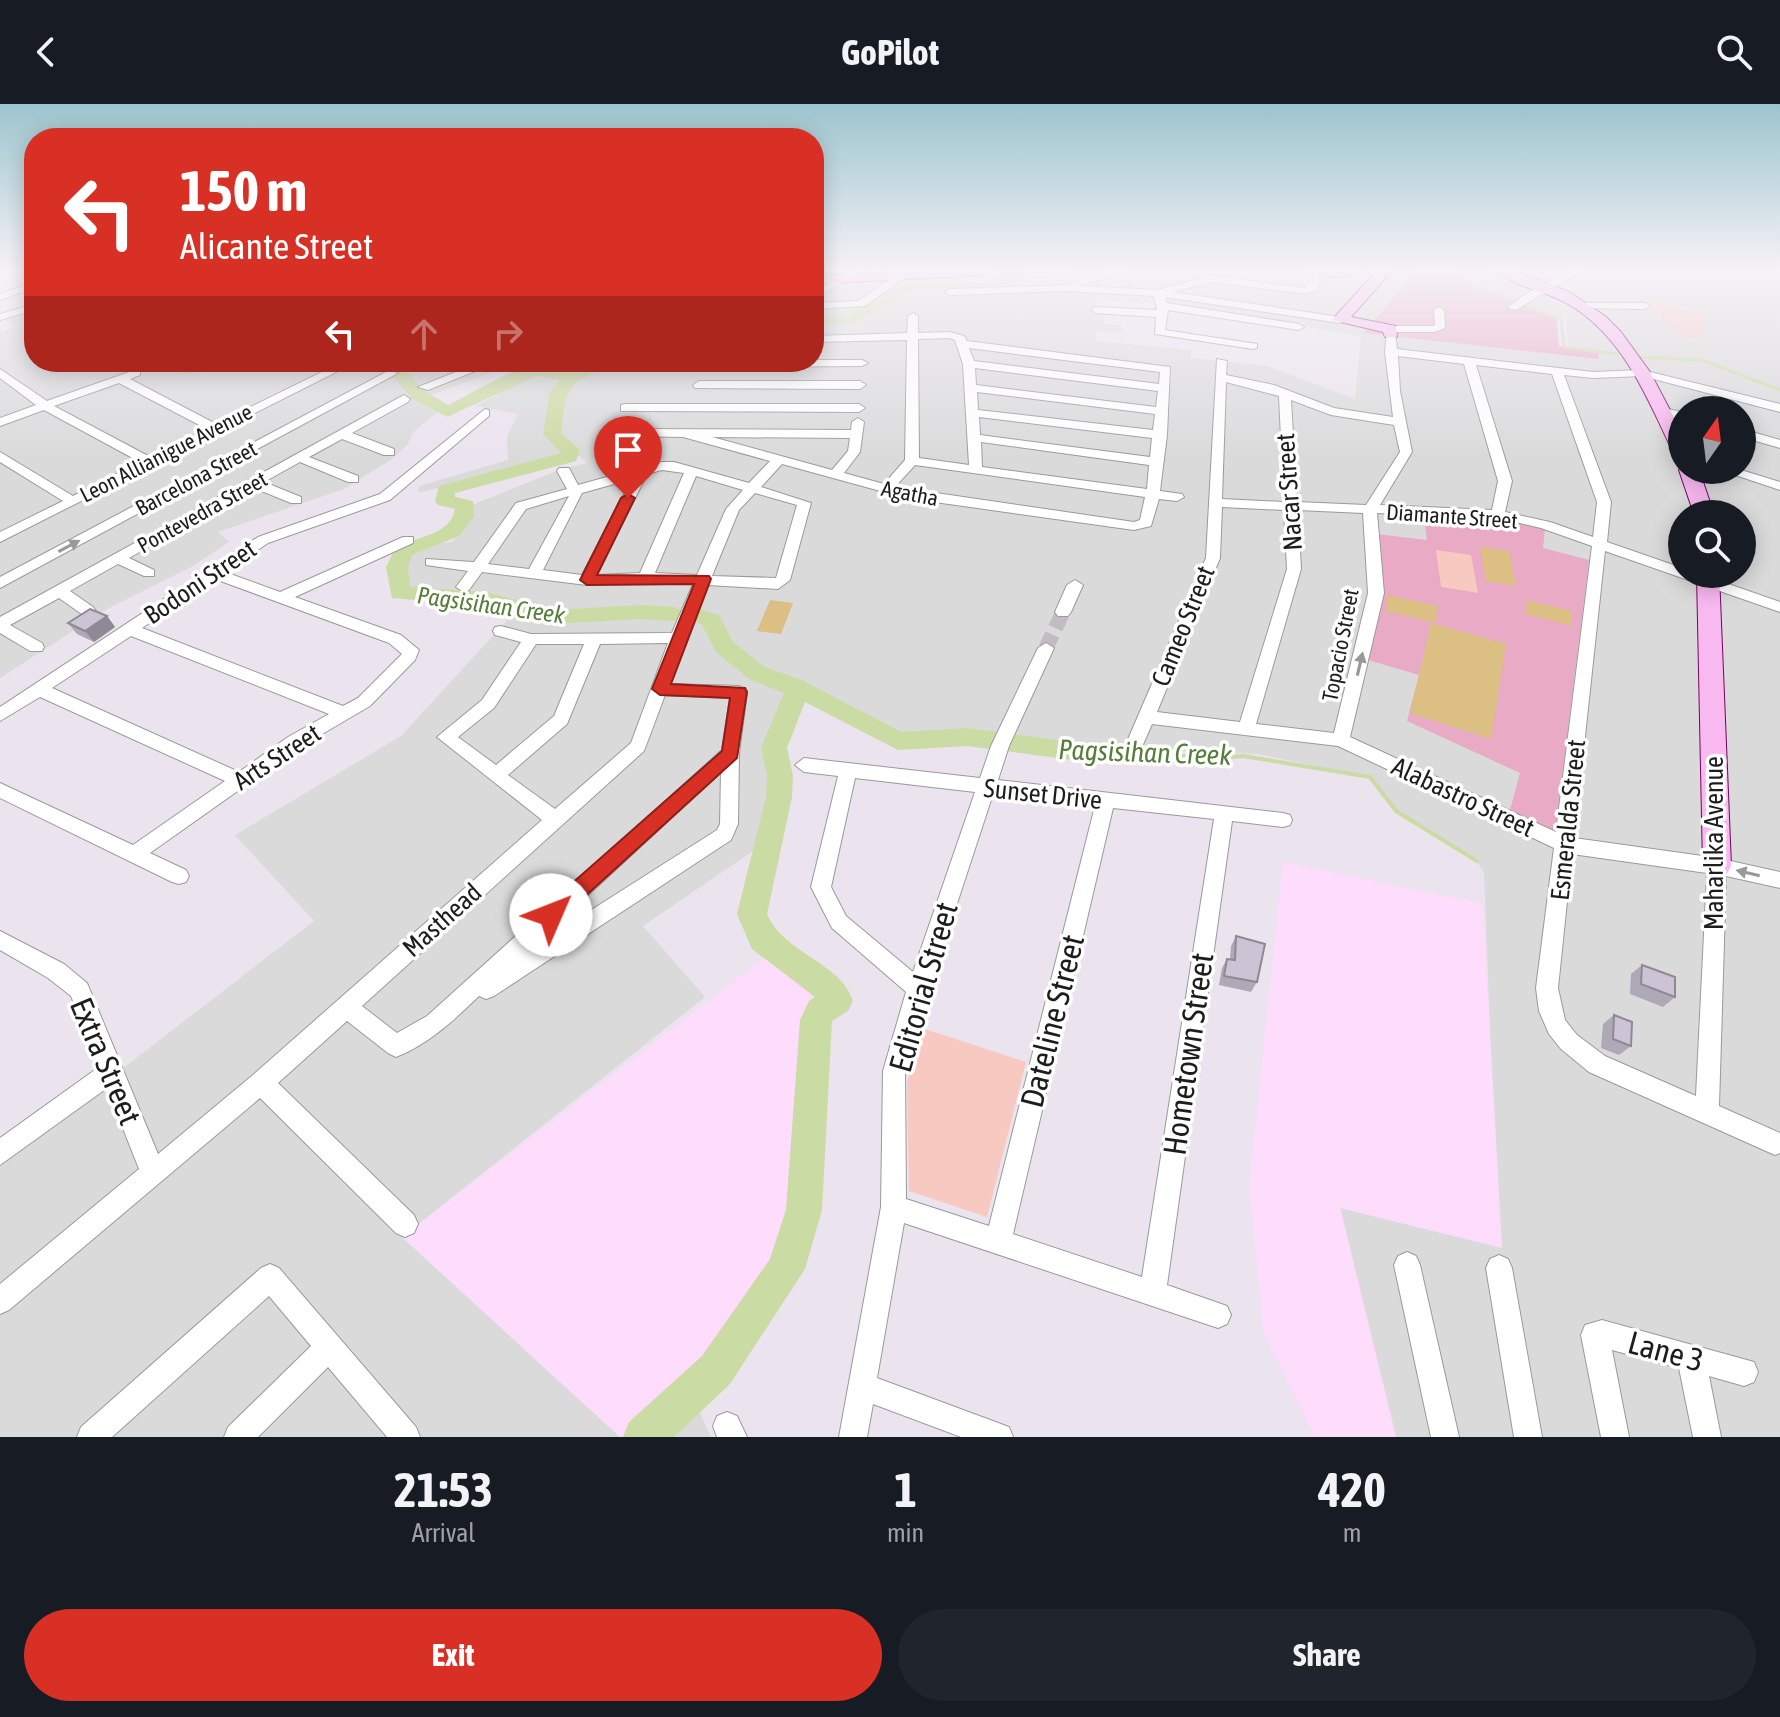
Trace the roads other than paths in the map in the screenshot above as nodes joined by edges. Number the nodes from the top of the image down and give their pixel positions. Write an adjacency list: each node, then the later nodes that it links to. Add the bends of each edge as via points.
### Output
1 (1167, 333): 8 (street)
2 (1390, 333): 9 (street)
3 (1611, 333): 14 (street)
4 (914, 335): 5 (street); 7 (street, via 949,335); 56 (street)
5 (862, 337): 6 (street); 12 (street)
6 (824, 339)
7 (963, 344): 13 (street); 26 (street, via 1166,369)
8 (1253, 346)
9 (1391, 352): 10 (street); 40 (street)
10 (1469, 362): 15 (street); 78 (street, via 1505,481)
11 (824, 363): 12 (street)
12 (862, 363): 23 (street)
13 (969, 364): 25 (street); 26 (street)
14 (1637, 364): 15 (street, via 1593,375); 32 (street); 33 (street)
15 (1557, 371): 81 (street, Esmeralda Street, via 1604,502)
16 (0, 372): 29 (street)
17 (328, 372): 43 (street, Leon Allianigue Avenue)
18 (466, 372): 24 (street)
19 (136, 373): 21 (street)
20 (392, 373): 35 (street, Barcelona Street)
21 (120, 379): 29 (street); 43 (street)
22 (699, 385): 23 (street)
23 (860, 385): 31 (street)
24 (424, 387)
25 (969, 388): 34 (street); 38 (street)
26 (1164, 388): 34 (street)
27 (1285, 393): 40 (street, via 1331,411); 75 (street, Cameo Street, via 1221,369); 76 (street, Nacar Street)
28 (404, 399): 42 (street, Pontevedra Street)
29 (45, 406): 39 (street); 57 (street)
30 (625, 408): 31 (street)
31 (859, 408): 47 (street)
32 (1780, 408)
33 (1662, 410): 36 (street); 41 (street)
34 (1162, 411): 48 (street)
35 (320, 412): 42 (street); 92 (street, Barcelona Street, one-way to 35)
36 (1668, 412)
37 (485, 413): 87 (street, Bodoni Street, via 385,497 263,540)
38 (973, 413): 48 (street); 50 (street)
39 (0, 422)
40 (1401, 422): 77 (street, via 1406,452)
41 (1668, 423)
42 (358, 425): 46 (street, Pontevedra Street)
43 (215, 428): 57 (street, Leon Allianigue Avenue)
44 (629, 433): 45 (street)
45 (683, 433): 47 (street); 55 (street, Agatha)
46 (342, 434): 52 (street); 54 (street, Pontevedra Street)
47 (858, 434): 63 (street, via 854,452)
48 (1161, 435): 58 (street)
49 (1756, 437): 51 (street)
50 (976, 438): 58 (street); 59 (street)
51 (1780, 444)
52 (389, 452)
53 (0, 456): 74 (street)
54 (300, 458): 64 (street); 66 (street, Pontevedra Street)
55 (778, 460): 63 (street, Agatha); 68 (street, Masthead)
56 (912, 461): 59 (street); 70 (street)
57 (149, 462): 74 (street, Leon Allianigue Avenue)
58 (1157, 462): 71 (street)
59 (976, 470): 71 (street)
60 (564, 471): 69 (street)
61 (642, 471): 62 (street, via 668,464); 69 (street); 91 (street)
62 (692, 471): 68 (street); 89 (street)
63 (835, 475): 70 (street, Agatha)
64 (353, 479)
65 (1756, 479): 67 (street)
66 (254, 483): 73 (street); 82 (street, Pontevedra Street)
67 (1780, 486)
68 (751, 487): 90 (street, Masthead, via 733,509); 90 (street, via 804,503 783,580 770,584)
69 (576, 488): 84 (street, via 520,499); 88 (street)
70 (886, 489): 71 (street, Agatha, via 1142,526)
71 (1153, 493): 72 (street)
72 (1177, 497)
73 (296, 500)
74 (72, 501): 79 (street, Leon Allianigue Avenue)
75 (1214, 503): 76 (street, Diamante Street); 114 (street, Cameo Street, via 1213,558)
76 (1290, 507): 77 (street, Diamante Street); 115 (street, Nacar Street, via 1294,569)
77 (1370, 510): 78 (street, Diamante Street); 116 (street, Topacio Street, one-way to 77, via 1376,593)
78 (1498, 514): 81 (street, Diamante Street)
79 (0, 538)
80 (408, 540): 98 (street)
81 (1597, 543): 85 (street, Diamante Street); 129 (street, Esmeralda Street)
82 (117, 558): 86 (street); 97 (street, Pontevedra Street)
83 (431, 562): 84 (street)
84 (478, 567): 88 (street); 94 (street)
85 (1668, 567)
86 (149, 573)
87 (214, 573): 98 (street); 103 (street, Bodoni Street)
88 (534, 574): 91 (street)
89 (646, 577): 90 (street); 91 (street)
90 (703, 579): 105 (street, Masthead)
91 (587, 580)
92 (0, 583)
93 (1075, 585): 101 (street)
94 (464, 587)
95 (1697, 588): 131 (street, Maharlika Avenue)
96 (1729, 588): 99 (street, Diamante Street)
97 (59, 591): 100 (street); 102 (street, Pontevedra Street)
98 (282, 597): 112 (street, Arts Street, via 395,639 411,650)
99 (1780, 607)
100 (88, 611)
101 (1063, 612)
102 (0, 625): 108 (street)
103 (129, 629): 110 (street, Bodoni Street); 112 (street)
104 (501, 631): 106 (street)
105 (678, 638): 107 (street); 111 (street, Masthead)
106 (531, 639): 107 (street); 121 (street, via 488,704 446,737)
107 (594, 640): 121 (street, via 561,720)
108 (36, 647)
109 (1046, 648): 123 (street, Editorial Street, via 1002,739)
110 (38, 689): 113 (street, Bodoni Street); 122 (street)
111 (660, 689): 118 (street, via 739,692); 127 (street, Masthead, via 638,746)
112 (346, 714): 122 (street, Arts Street)
113 (0, 715)
114 (1146, 717): 115 (street, Alabastro Street); 117 (street, Cameo Street)
115 (1246, 729): 116 (street, Alabastro Street)
116 (1341, 740): 129 (street, Alabastro Street)
117 (1135, 744)
118 (730, 753): 137 (street); 137 (street, via 729,824 724,835)
119 (804, 765): 120 (street, Sunset Drive)
120 (848, 771): 123 (street, Sunset Drive); 135 (street, via 821,887 839,922)
121 (497, 774): 127 (street)
122 (240, 780): 130 (street, Arts Street)
123 (987, 788): 125 (street, Sunset Drive); 135 (street, Editorial Street)
124 (0, 790): 130 (street)
125 (1106, 800): 126 (street, Sunset Drive); 146 (street, Dateline Street)
126 (1224, 813): 128 (street, Sunset Drive); 149 (street, Hometown Street)
127 (553, 818): 136 (street, Masthead)
128 (1283, 820)
129 (1566, 845): 131 (street, Alabastro Street); 140 (street, Esmeralda Street, via 1547,988 1557,1027 1597,1064)
130 (135, 854): 132 (street)
131 (1717, 866): 133 (street, Alabastro Street, one-way to 131); 140 (street, Maharlika Avenue)
132 (179, 876)
133 (1780, 880)
134 (0, 940): 138 (street, Extra Street, via 79,990)
135 (918, 989): 144 (street, Editorial Street, via 894,1071)
136 (346, 1007): 137 (street, via 396,1046); 139 (street, Masthead)
137 (450, 1012)
138 (112, 1071): 142 (street); 143 (street, Extra Street)
139 (261, 1083): 143 (street, Masthead); 145 (street)
140 (1707, 1112): 141 (street, Esmeralda Street)
141 (1775, 1143)
142 (0, 1153)
143 (153, 1172): 150 (street, Masthead)
144 (894, 1207): 146 (street); 155 (street, Editorial Street)
145 (405, 1224)
146 (998, 1242): 149 (street)
147 (1407, 1265): 161 (street)
148 (1499, 1268): 162 (street)
149 (1153, 1294): 151 (street)
150 (0, 1301)
151 (1218, 1315)
152 (329, 1347): 156 (street); 157 (street, via 270,1277); 158 (street)
153 (1691, 1358): 154 (street, Lane 3); 163 (street, Lane 3, via 1595,1335); 164 (street)
154 (1744, 1372)
155 (864, 1387): 159 (street, Editorial Street); 160 (street)
156 (248, 1433)
157 (91, 1437)
158 (406, 1437)
159 (853, 1437)
160 (999, 1437)
161 (1445, 1437)
162 (1528, 1437)
163 (1615, 1437)
164 (1707, 1437)

